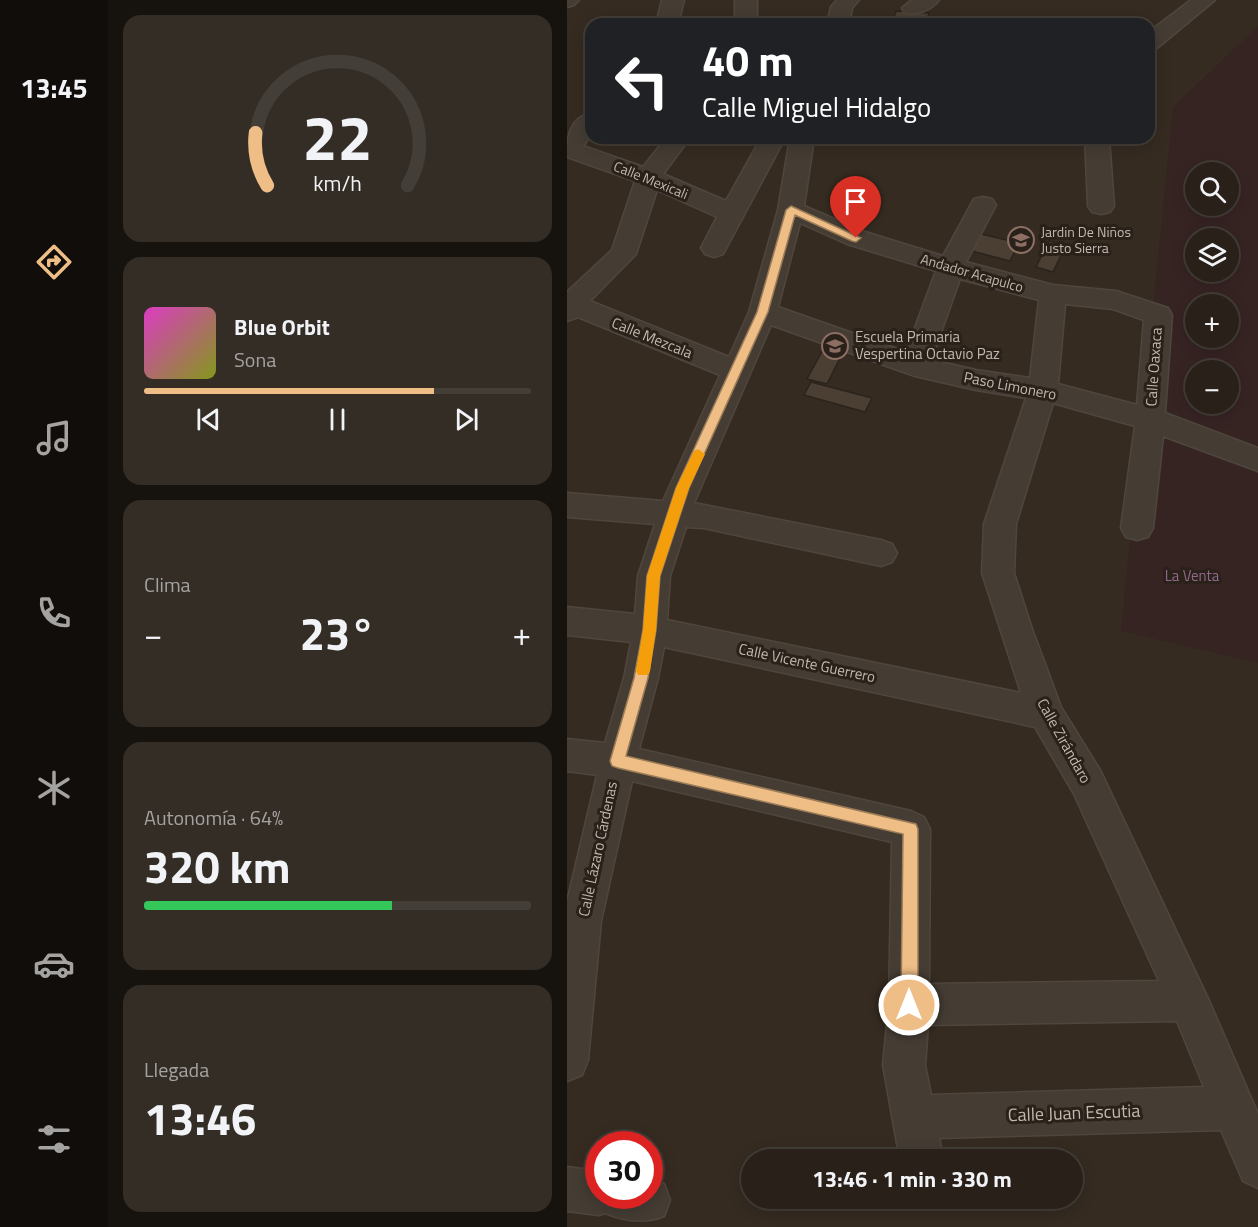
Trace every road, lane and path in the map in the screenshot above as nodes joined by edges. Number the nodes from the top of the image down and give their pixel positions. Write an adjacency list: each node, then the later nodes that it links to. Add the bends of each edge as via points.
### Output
1 (673, 0): 5 (street)
2 (746, 0): 6 (street)
3 (848, 0): 7 (street)
4 (1204, 0): 8 (street)
5 (668, 18)
6 (746, 18)
7 (839, 18)
8 (1155, 38)
9 (585, 127): 14 (street)
10 (673, 144): 15 (street)
11 (770, 144): 19 (street)
12 (801, 144): 18 (street, Calle Lázaro Cárdenas)
13 (1097, 144): 17 (street)
14 (567, 149): 15 (street, Calle Mexicali)
15 (648, 177): 19 (street, Calle Mexicali); 23 (street, via 623,254)
16 (983, 206): 21 (street, via 966,231)
17 (1101, 206)
18 (791, 210): 21 (street, Andador Acapulco, via 856,238); 24 (street, Calle Lázaro Cárdenas)
19 (733, 214): 20 (street)
20 (714, 248)
21 (950, 267): 22 (street, Andador Acapulco); 26 (street)
22 (1053, 294): 25 (street, Andador Acapulco, via 1116,300); 28 (street, Calle Zirándaro)
23 (568, 306): 27 (street, Calle Mezcala)
24 (762, 312): 26 (street, Paso Limonero); 27 (street, Calle Lázaro Cárdenas)
25 (1158, 315): 29 (street, Calle Oaxaca)
26 (915, 366): 28 (street, Paso Limonero)
27 (737, 371): 32 (street, Calle Lázaro Cárdenas)
28 (1043, 390): 29 (street, Paso Limonero); 37 (street, Calle Zirándaro, via 1001,524 998,573)
29 (1150, 419): 30 (street, Paso Limonero); 33 (street, Calle Oaxaca)
30 (1258, 460)
31 (567, 505): 32 (street)
32 (674, 515): 34 (street, via 745,523); 36 (street, Calle Lázaro Cárdenas, via 654,576)
33 (1137, 528)
34 (881, 554)
35 (567, 621): 36 (street, Calle Vicente Guerrero)
36 (649, 630): 37 (street, Calle Vicente Guerrero); 39 (street, Calle Lázaro Cárdenas, via 641,678)
37 (1046, 714): 41 (street, Calle Zirándaro, via 1087,782)
38 (567, 755): 39 (street)
39 (618, 761): 40 (street, Calle Lázaro Cárdenas); 42 (street, via 911,829)
40 (575, 921): 43 (street, Calle Lázaro Cárdenas)
41 (1188, 1001): 42 (street); 44 (street, Calle Zirándaro)
42 (909, 1005): 45 (street, via 904,1065)
43 (567, 1060)
44 (1233, 1108): 45 (street, Calle Juan Escutia); 47 (street, Calle Zirándaro)
45 (914, 1118): 46 (street)
46 (920, 1149)
47 (1258, 1166)
48 (567, 1189): 49 (street)
49 (585, 1191)

